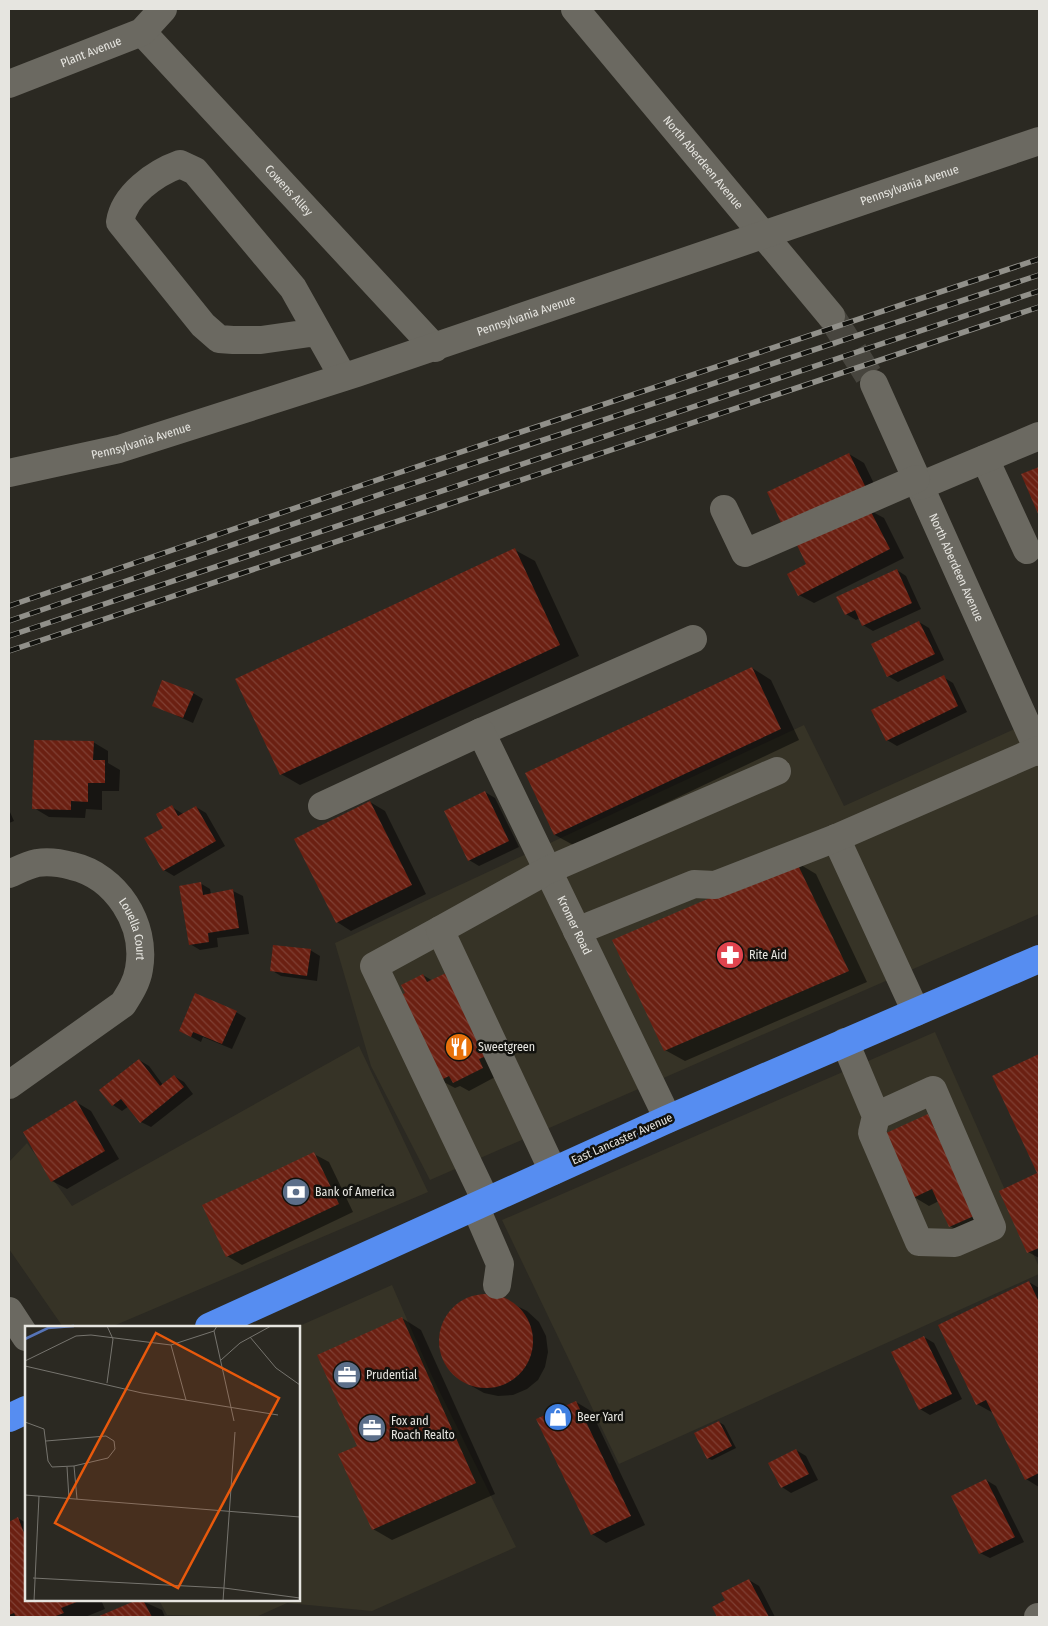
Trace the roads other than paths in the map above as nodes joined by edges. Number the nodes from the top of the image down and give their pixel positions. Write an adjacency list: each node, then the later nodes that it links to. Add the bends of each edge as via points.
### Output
1 (163, 9): 3 (street, Plant Avenue)
2 (575, 9): 6 (street, North Aberdeen Avenue)
3 (142, 32): 4 (street, Plant Avenue); 9 (street, Cowens Alley)
4 (9, 84)
5 (1039, 141): 6 (street, Pennsylvania Avenue)
6 (764, 235): 7 (street, North Aberdeen Avenue); 9 (street, Pennsylvania Avenue)
7 (831, 316)
8 (317, 332): 8 (street, via 293,288 195,171 180,164 167,169 128,199 120,222 202,325 219,339 261,340); 10 (street)
9 (435, 348): 10 (street, Pennsylvania Avenue)
10 (343, 377): 14 (street, Pennsylvania Avenue, via 119,449)
11 (874, 384): 15 (street, North Aberdeen Avenue)
12 (1039, 436): 13 (street)
13 (985, 459): 15 (street); 17 (street)
14 (9, 473)
15 (918, 482): 16 (street, via 745,554); 19 (street, North Aberdeen Avenue)
16 (724, 509)
17 (1027, 550)
18 (693, 639): 20 (street)
19 (1029, 705): 21 (street, North Aberdeen Avenue)
20 (481, 732): 23 (street); 25 (street, Kromer Road)
21 (1039, 751): 24 (street)
22 (777, 770): 25 (street)
23 (322, 806)
24 (836, 838): 28 (street, via 715,885 694,884); 30 (street)
25 (548, 870): 27 (street); 28 (street, Kromer Road)
26 (9, 874): 32 (street, Louella Court, via 27,866 50,862 76,867 100,877 111,885 125,905 140,952 135,984 123,1004)
27 (440, 930): 35 (street); 36 (street, via 374,966)
28 (578, 931): 34 (street, Kromer Road)
29 (1039, 959): 30 (highway, East Lancaster Avenue)
30 (916, 1012): 31 (highway, East Lancaster Avenue)
31 (845, 1042): 33 (street); 34 (highway, East Lancaster Avenue)
32 (9, 1085)
33 (876, 1116): 33 (street, via 872,1133 919,1242 955,1243 992,1227 933,1090)
34 (668, 1118): 35 (highway, East Lancaster Avenue)
35 (553, 1171): 36 (highway, East Lancaster Avenue)
36 (480, 1204): 37 (street, via 500,1264); 39 (highway, East Lancaster Avenue)
37 (497, 1285)
38 (9, 1311): 40 (street)
39 (211, 1326)
40 (25, 1335)
41 (25, 1410): 42 (highway)
42 (9, 1418)

